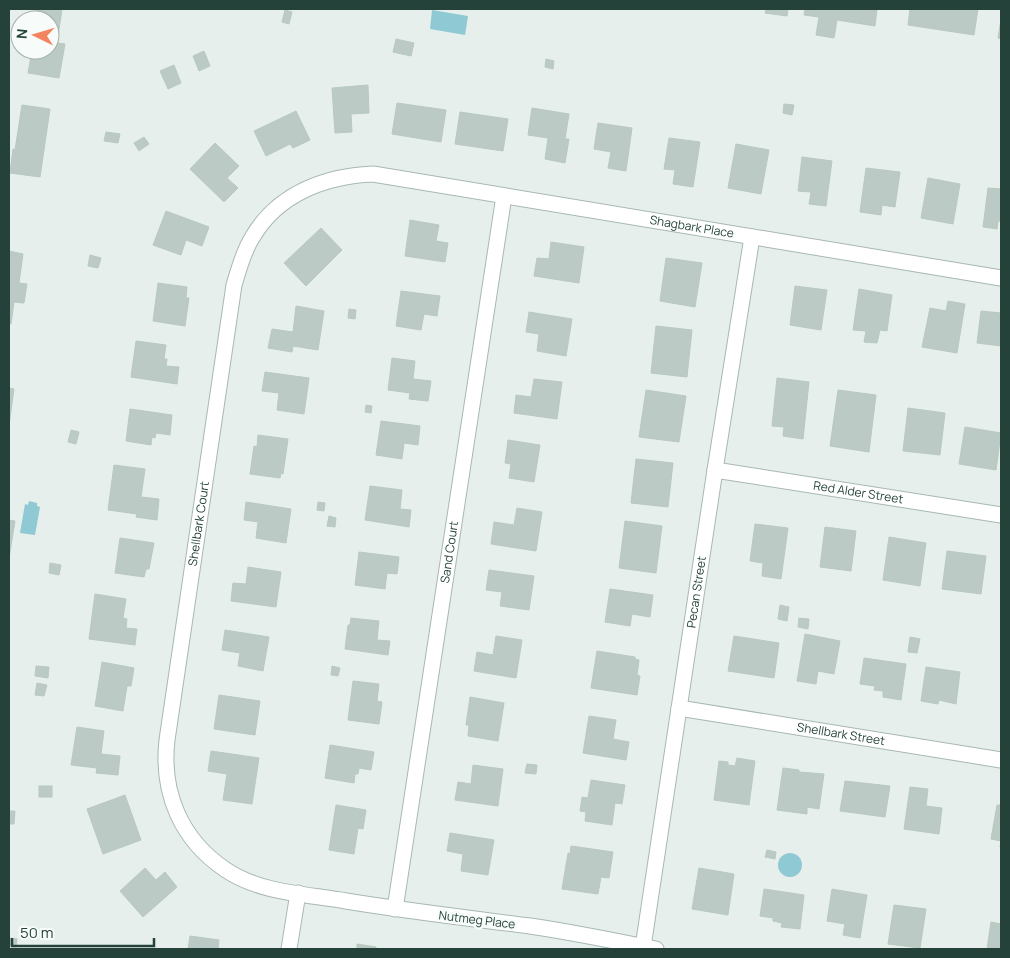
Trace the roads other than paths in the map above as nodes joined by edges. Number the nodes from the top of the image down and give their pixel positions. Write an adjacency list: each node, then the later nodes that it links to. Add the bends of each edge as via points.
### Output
1 (382, 175): 2 (street, Shagbark Place); 9 (street, Shellbark Court, via 340,177 296,194 261,223 242,260 234,285 167,740 168,788 183,827 197,846 214,862 244,880)
2 (504, 196): 3 (street, Shagbark Place); 10 (street, Sand Court)
3 (752, 237): 4 (street, Shagbark Place); 5 (street, Pecan Street)
4 (1001, 278)
5 (715, 470): 6 (street, Red Alder Street); 7 (street, Pecan Street)
6 (1001, 515)
7 (679, 708): 8 (street, Shellbark Street); 11 (street, Pecan Street)
8 (1001, 760)
9 (298, 892): 10 (street, Nutmeg Place); 12 (street)
10 (395, 909): 11 (street, Nutmeg Place, via 531,926)
11 (650, 948)
12 (288, 949)

